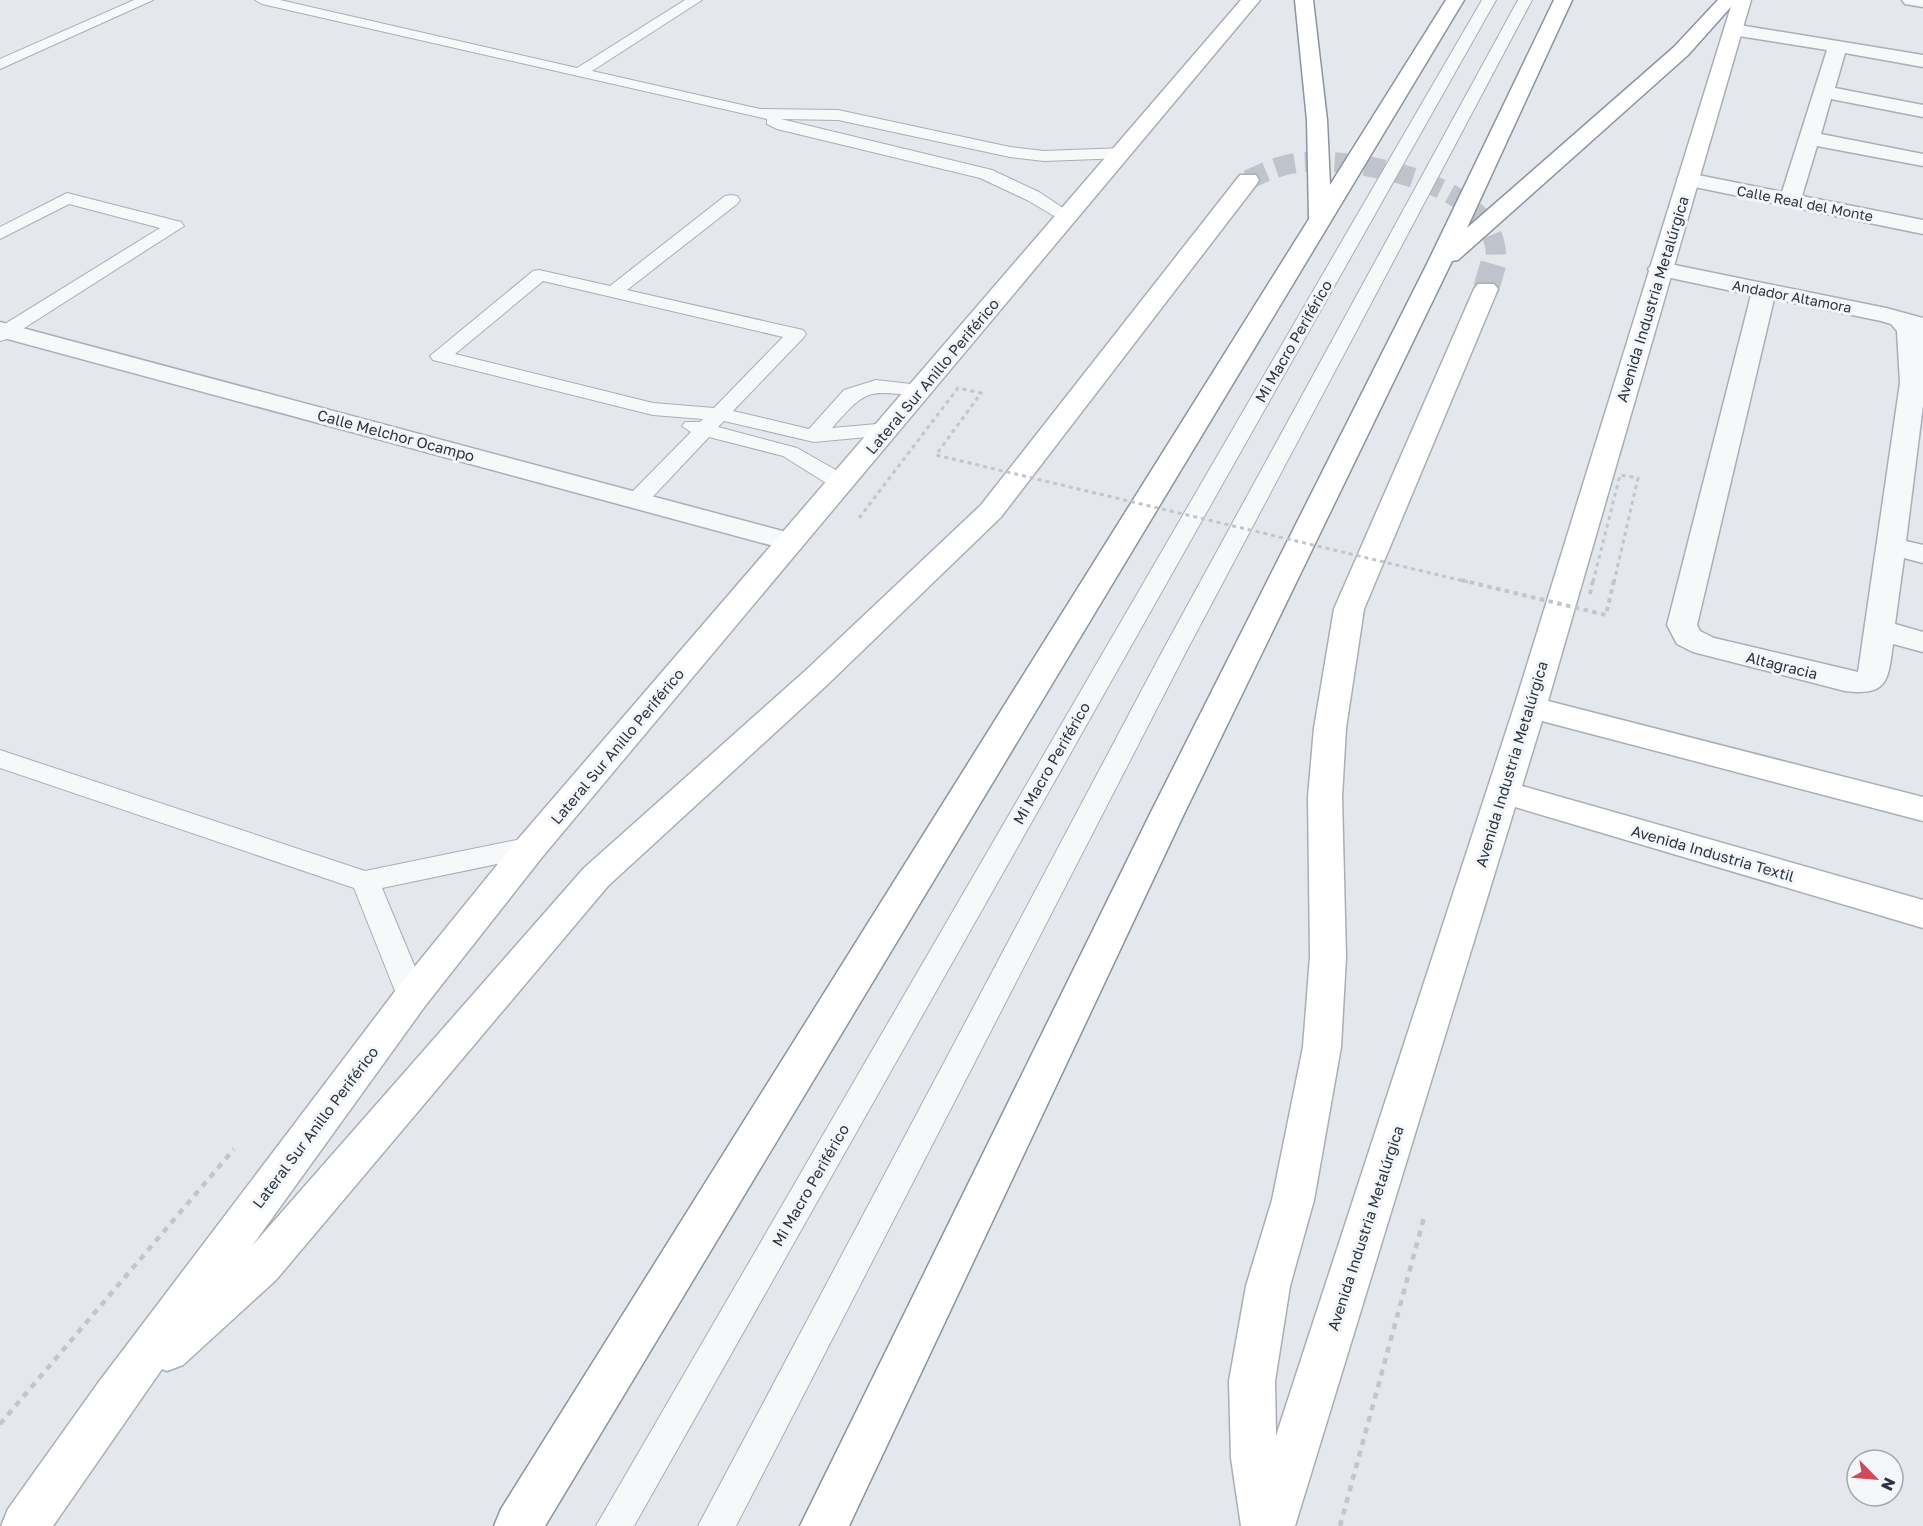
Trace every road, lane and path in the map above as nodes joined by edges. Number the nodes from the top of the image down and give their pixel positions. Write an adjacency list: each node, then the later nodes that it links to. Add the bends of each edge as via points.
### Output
1 (146, 0): 17 (lane)
2 (262, 0): 20 (lane)
3 (695, 0): 20 (lane)
4 (1251, 0): 26 (main road, Lateral Sur Anillo Periférico)
5 (1304, 0): 34 (main road, via 1317,120)
6 (1455, 0): 34 (main road)
7 (1489, 0): 72 (lane, Mi Macro Periférico)
8 (1525, 0): 73 (lane, via 1174,652)
9 (1563, 0): 37 (main road)
10 (1728, 0): 37 (main road, via 1681,51)
11 (1742, 0): 14 (main road, Avenida Industria Metalúrgica)
12 (1911, 0): 13 (street)
13 (1923, 2)
14 (1733, 30): 15 (street); 29 (main road, Avenida Industria Metalúrgica)
15 (1838, 46): 18 (street); 21 (street)
16 (0, 56): 17 (lane)
17 (15, 60): 19 (lane)
18 (1923, 61)
19 (0, 65)
20 (579, 73): 23 (lane)
21 (1824, 92): 22 (street); 24 (street)
22 (1923, 111)
23 (760, 114): 25 (lane, via 838,115); 28 (lane, via 783,126)
24 (1811, 138): 27 (street); 32 (street)
25 (1010, 152): 26 (lane, via 1069,156); 28 (lane)
26 (1124, 153): 33 (main road, Lateral Sur Anillo Periférico)
27 (1923, 160)
28 (986, 174): 33 (lane, via 1033,196)
29 (1688, 179): 32 (street, Calle Real del Monte); 38 (main road, Avenida Industria Metalúrgica)
30 (1248, 180): 69 (main road, via 991,511 816,678 596,877 261,1266)
31 (731, 200): 41 (lane)
32 (1790, 200): 35 (street, Calle Real del Monte)
33 (1066, 218): 45 (main road, Lateral Sur Anillo Periférico)
34 (1320, 222): 71 (main road)
35 (1923, 227)
36 (0, 234): 43 (lane, via 67,198 175,226)
37 (1439, 264): 74 (main road, via 1166,816)
38 (1660, 269): 40 (street, Andador Altamora); 61 (main road, Avenida Industria Metalúrgica)
39 (1486, 289): 75 (main road, via 1349,609 1330,729 1325,797 1328,957 1322,1047 1293,1200 1268,1286 1252,1382 1254,1458)
40 (1764, 290): 42 (street, Andador Altamora); 59 (street, Altagracia, via 1682,625 1688,637 1704,645 1865,683 1873,677)
41 (614, 292): 46 (lane, via 539,275 440,356); 47 (lane, via 796,334)
42 (1913, 324): 44 (street, Altagracia, via 1909,329)
43 (2, 332): 53 (street, Calle Melchor Ocampo)
44 (1918, 384): 51 (street, Altagracia)
45 (921, 390): 48 (main road, Lateral Sur Anillo Periférico); 50 (lane, via 876,386 851,394)
46 (653, 409): 47 (lane); 49 (lane)
47 (719, 414): 49 (lane); 50 (lane)
48 (888, 429): 50 (lane); 52 (main road, Lateral Sur Anillo Periférico)
49 (703, 430): 52 (lane, via 790,452); 53 (lane)
50 (814, 436)
51 (1913, 462): 56 (street, Altagracia)
52 (842, 483): 55 (main road, Lateral Sur Anillo Periférico)
53 (637, 500): 55 (street, Calle Melchor Ocampo)
54 (859, 518): 58 (path, bridge, via 958,388 981,393 936,454 1606,615 1638,478 1620,475)
55 (791, 542): 65 (main road, Lateral Sur Anillo Periférico)
56 (1892, 546): 57 (street); 59 (street, Altagracia)
57 (1923, 554)
58 (1590, 594)
59 (1880, 630): 60 (street)
60 (1923, 642)
61 (1530, 706): 63 (main road, Avenida Industria Metalúrgica); 64 (main road)
62 (0, 759): 66 (lane)
63 (1503, 792): 67 (main road, Avenida Industria Textil); 76 (main road, Avenida Industria Metalúrgica)
64 (1923, 809)
65 (531, 847): 66 (lane); 68 (main road, Lateral Sur Anillo Periférico)
66 (365, 881): 68 (lane)
67 (1923, 914)
68 (412, 996): 69 (main road, Lateral Sur Anillo Periférico)
69 (114, 1398): 70 (main road, Lateral Sur Anillo Periférico)
70 (25, 1526)
71 (518, 1526)
72 (614, 1526)
73 (716, 1526)
74 (824, 1526)
75 (1265, 1526)
76 (1271, 1526)

